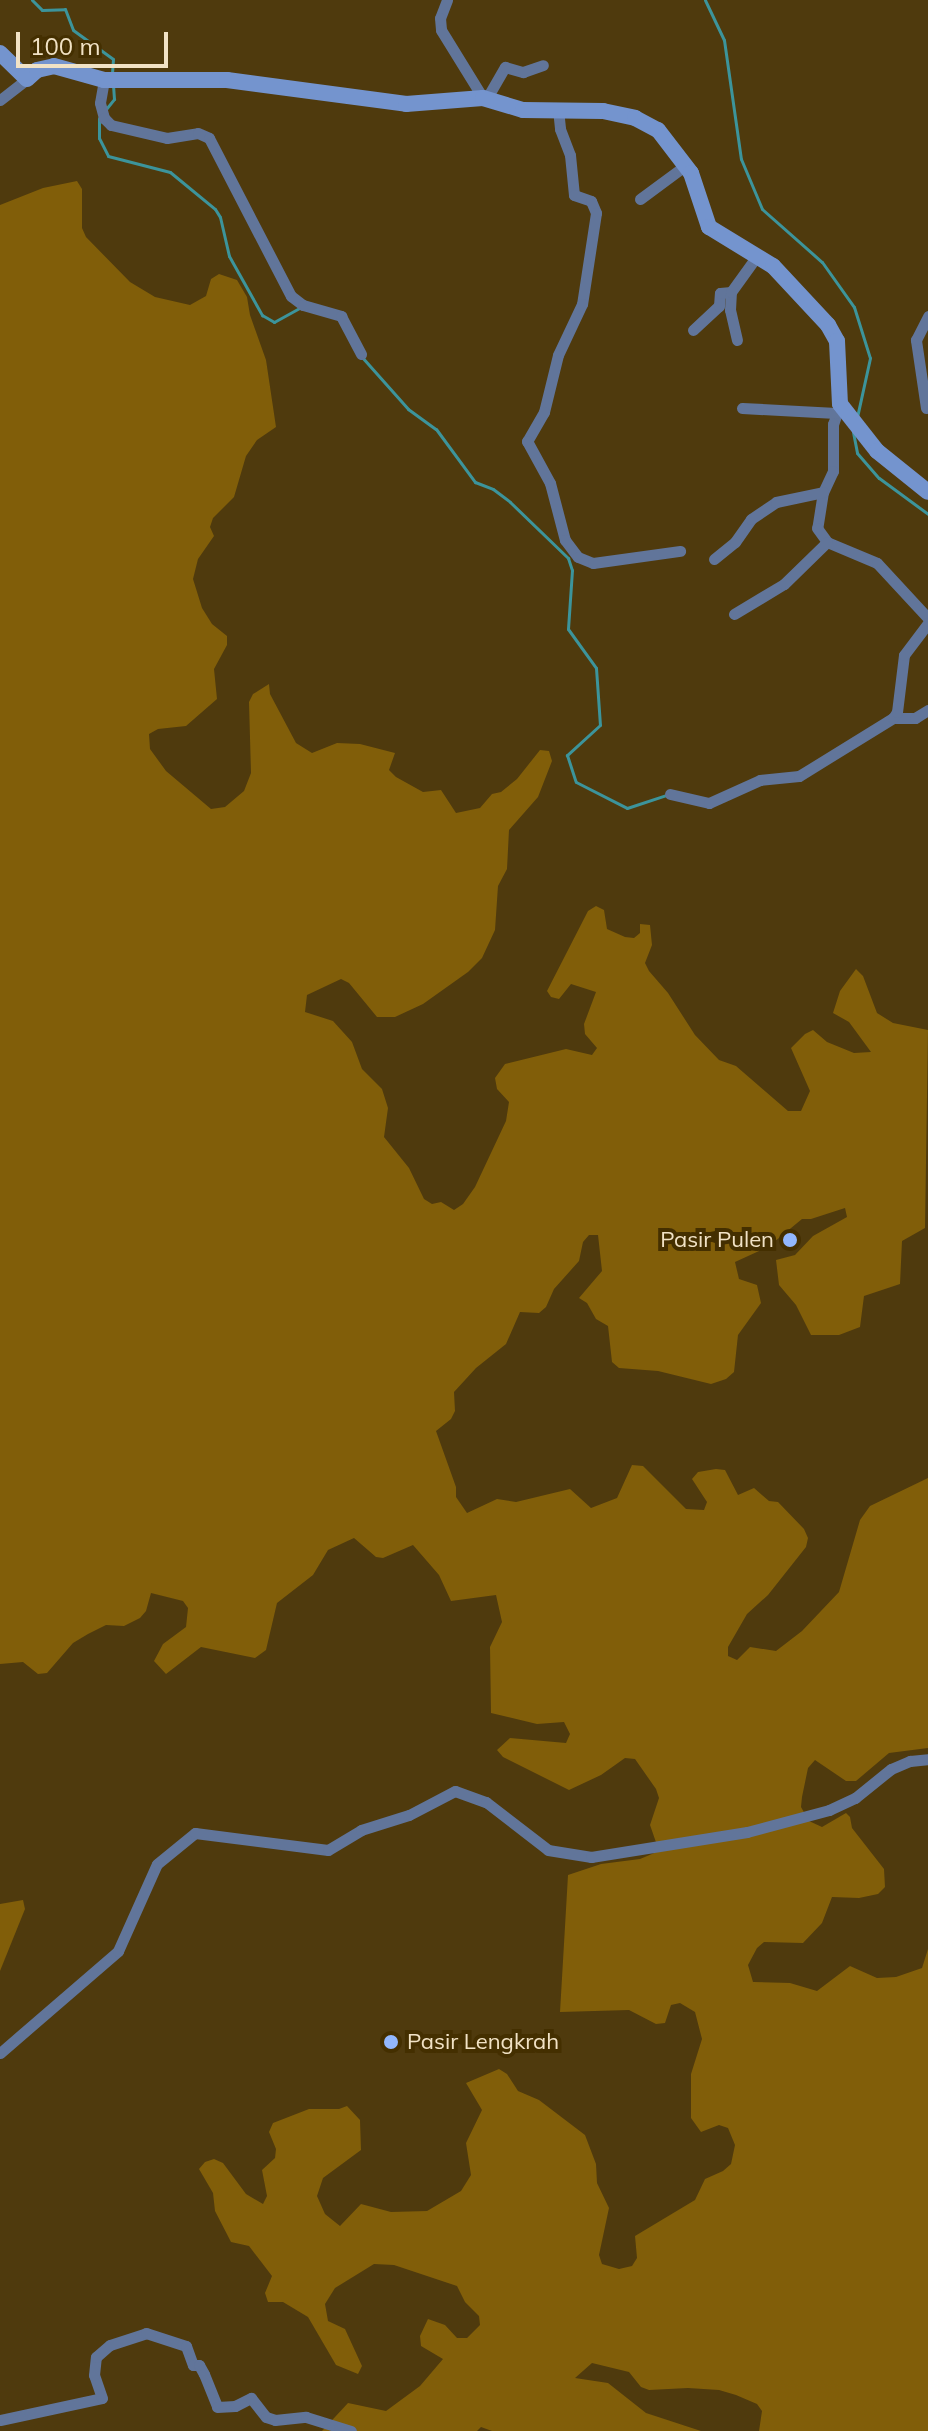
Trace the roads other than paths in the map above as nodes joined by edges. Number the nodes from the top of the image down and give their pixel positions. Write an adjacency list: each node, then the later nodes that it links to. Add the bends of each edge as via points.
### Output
1 (447, 0): 6 (street, via 441,30)
2 (0, 53): 4 (street)
3 (543, 65): 6 (street, via 523,72 505,67)
4 (27, 79): 5 (street, via 54,66); 7 (street)
5 (104, 80): 6 (street, via 227,80 406,104); 16 (street, via 100,103 111,125 167,138 198,133 209,138 291,296 343,318)
6 (485, 98): 8 (street, via 523,110)
7 (0, 100)
8 (558, 109): 9 (street, via 635,118 658,130); 23 (street, via 574,193 591,201 596,213 582,304 558,355 544,412 527,441 547,475 565,540 578,557 593,563)
9 (686, 165): 10 (street); 11 (street, via 697,182 707,224)
10 (640, 199)
11 (757, 256): 12 (street); 19 (street, via 784,276 833,334)
12 (731, 292): 14 (street, via 720,293 719,306); 15 (street)
13 (928, 316): 18 (street, via 916,340)
14 (693, 330)
15 (737, 340)
16 (361, 354)
17 (742, 408): 19 (street)
18 (926, 408)
19 (840, 409): 20 (street, via 833,424 833,471); 21 (street, via 893,467)
20 (823, 492): 22 (street, via 817,528); 24 (street, via 776,502 751,519)
21 (928, 492)
22 (827, 542): 25 (street, via 784,584); 26 (street, via 877,563)
23 (680, 551)
24 (714, 559)
25 (734, 614)
26 (928, 620): 28 (street, via 904,655)
27 (928, 710): 28 (street, via 915,718)
28 (893, 718): 29 (street, via 799,776 760,780 709,803)
29 (670, 794)
30 (928, 1759): 31 (street, via 891,1769 848,1803 829,1810 747,1832 591,1857 548,1850 486,1802 455,1791 409,1815 371,1825 328,1850 195,1833 157,1864 118,1951)
31 (0, 2053)
32 (0, 2420): 33 (street, via 102,2398 94,2375 96,2357 110,2345 146,2333 186,2346 217,2407 251,2398 275,2420 306,2417)
33 (351, 2431)

